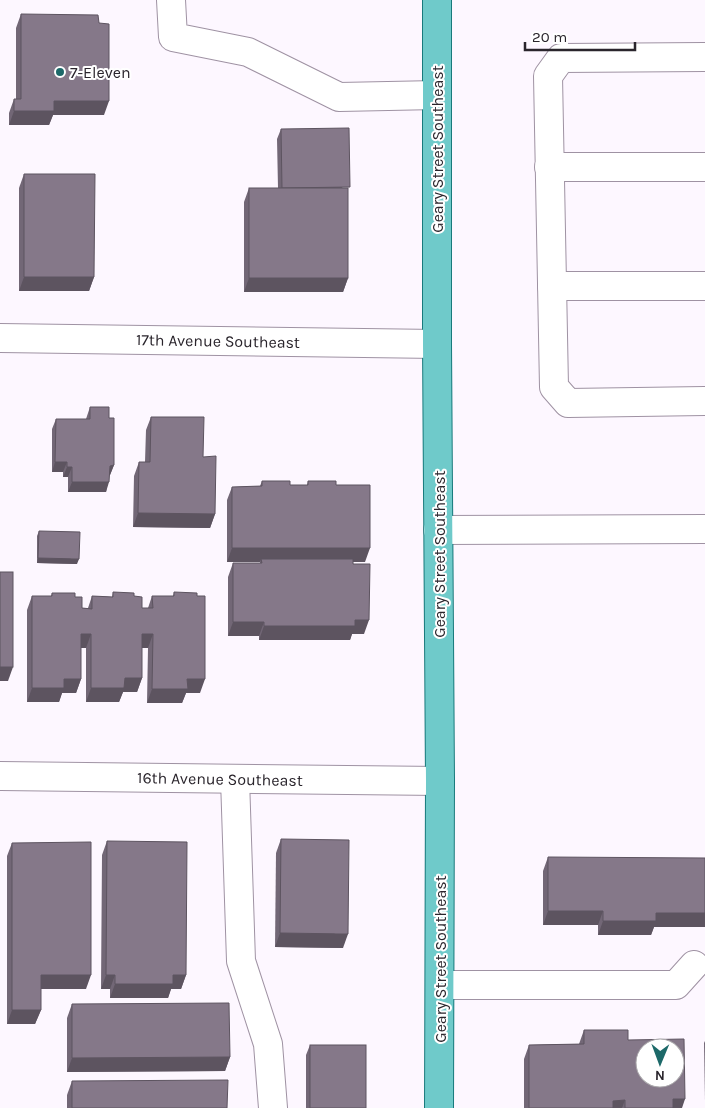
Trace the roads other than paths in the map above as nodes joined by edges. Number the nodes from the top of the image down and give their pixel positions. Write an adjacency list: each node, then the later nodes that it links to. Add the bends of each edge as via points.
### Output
1 (171, 0): 4 (street, via 173,37 248,52 339,97)
2 (437, 0): 4 (main road, Geary Street Southeast)
3 (705, 57): 5 (street, via 561,58 548,76)
4 (437, 95): 10 (main road, Geary Street Southeast)
5 (549, 167): 6 (street); 7 (street)
6 (705, 167)
7 (552, 286): 8 (street); 11 (street, via 554,387 568,404)
8 (705, 286)
9 (0, 338): 10 (street, 17th Avenue Southeast)
10 (437, 344): 13 (main road, Geary Street Southeast)
11 (705, 402)
12 (705, 529): 13 (street)
13 (438, 530): 16 (main road, Geary Street Southeast)
14 (0, 776): 15 (street, 16th Avenue Southeast)
15 (235, 779): 16 (street, 16th Avenue Southeast); 19 (street, via 241,961 268,1044)
16 (440, 781): 18 (main road, Geary Street Southeast)
17 (694, 965): 18 (street, via 676,985)
18 (440, 985): 20 (main road, Geary Street Southeast)
19 (273, 1108)
20 (439, 1108)

